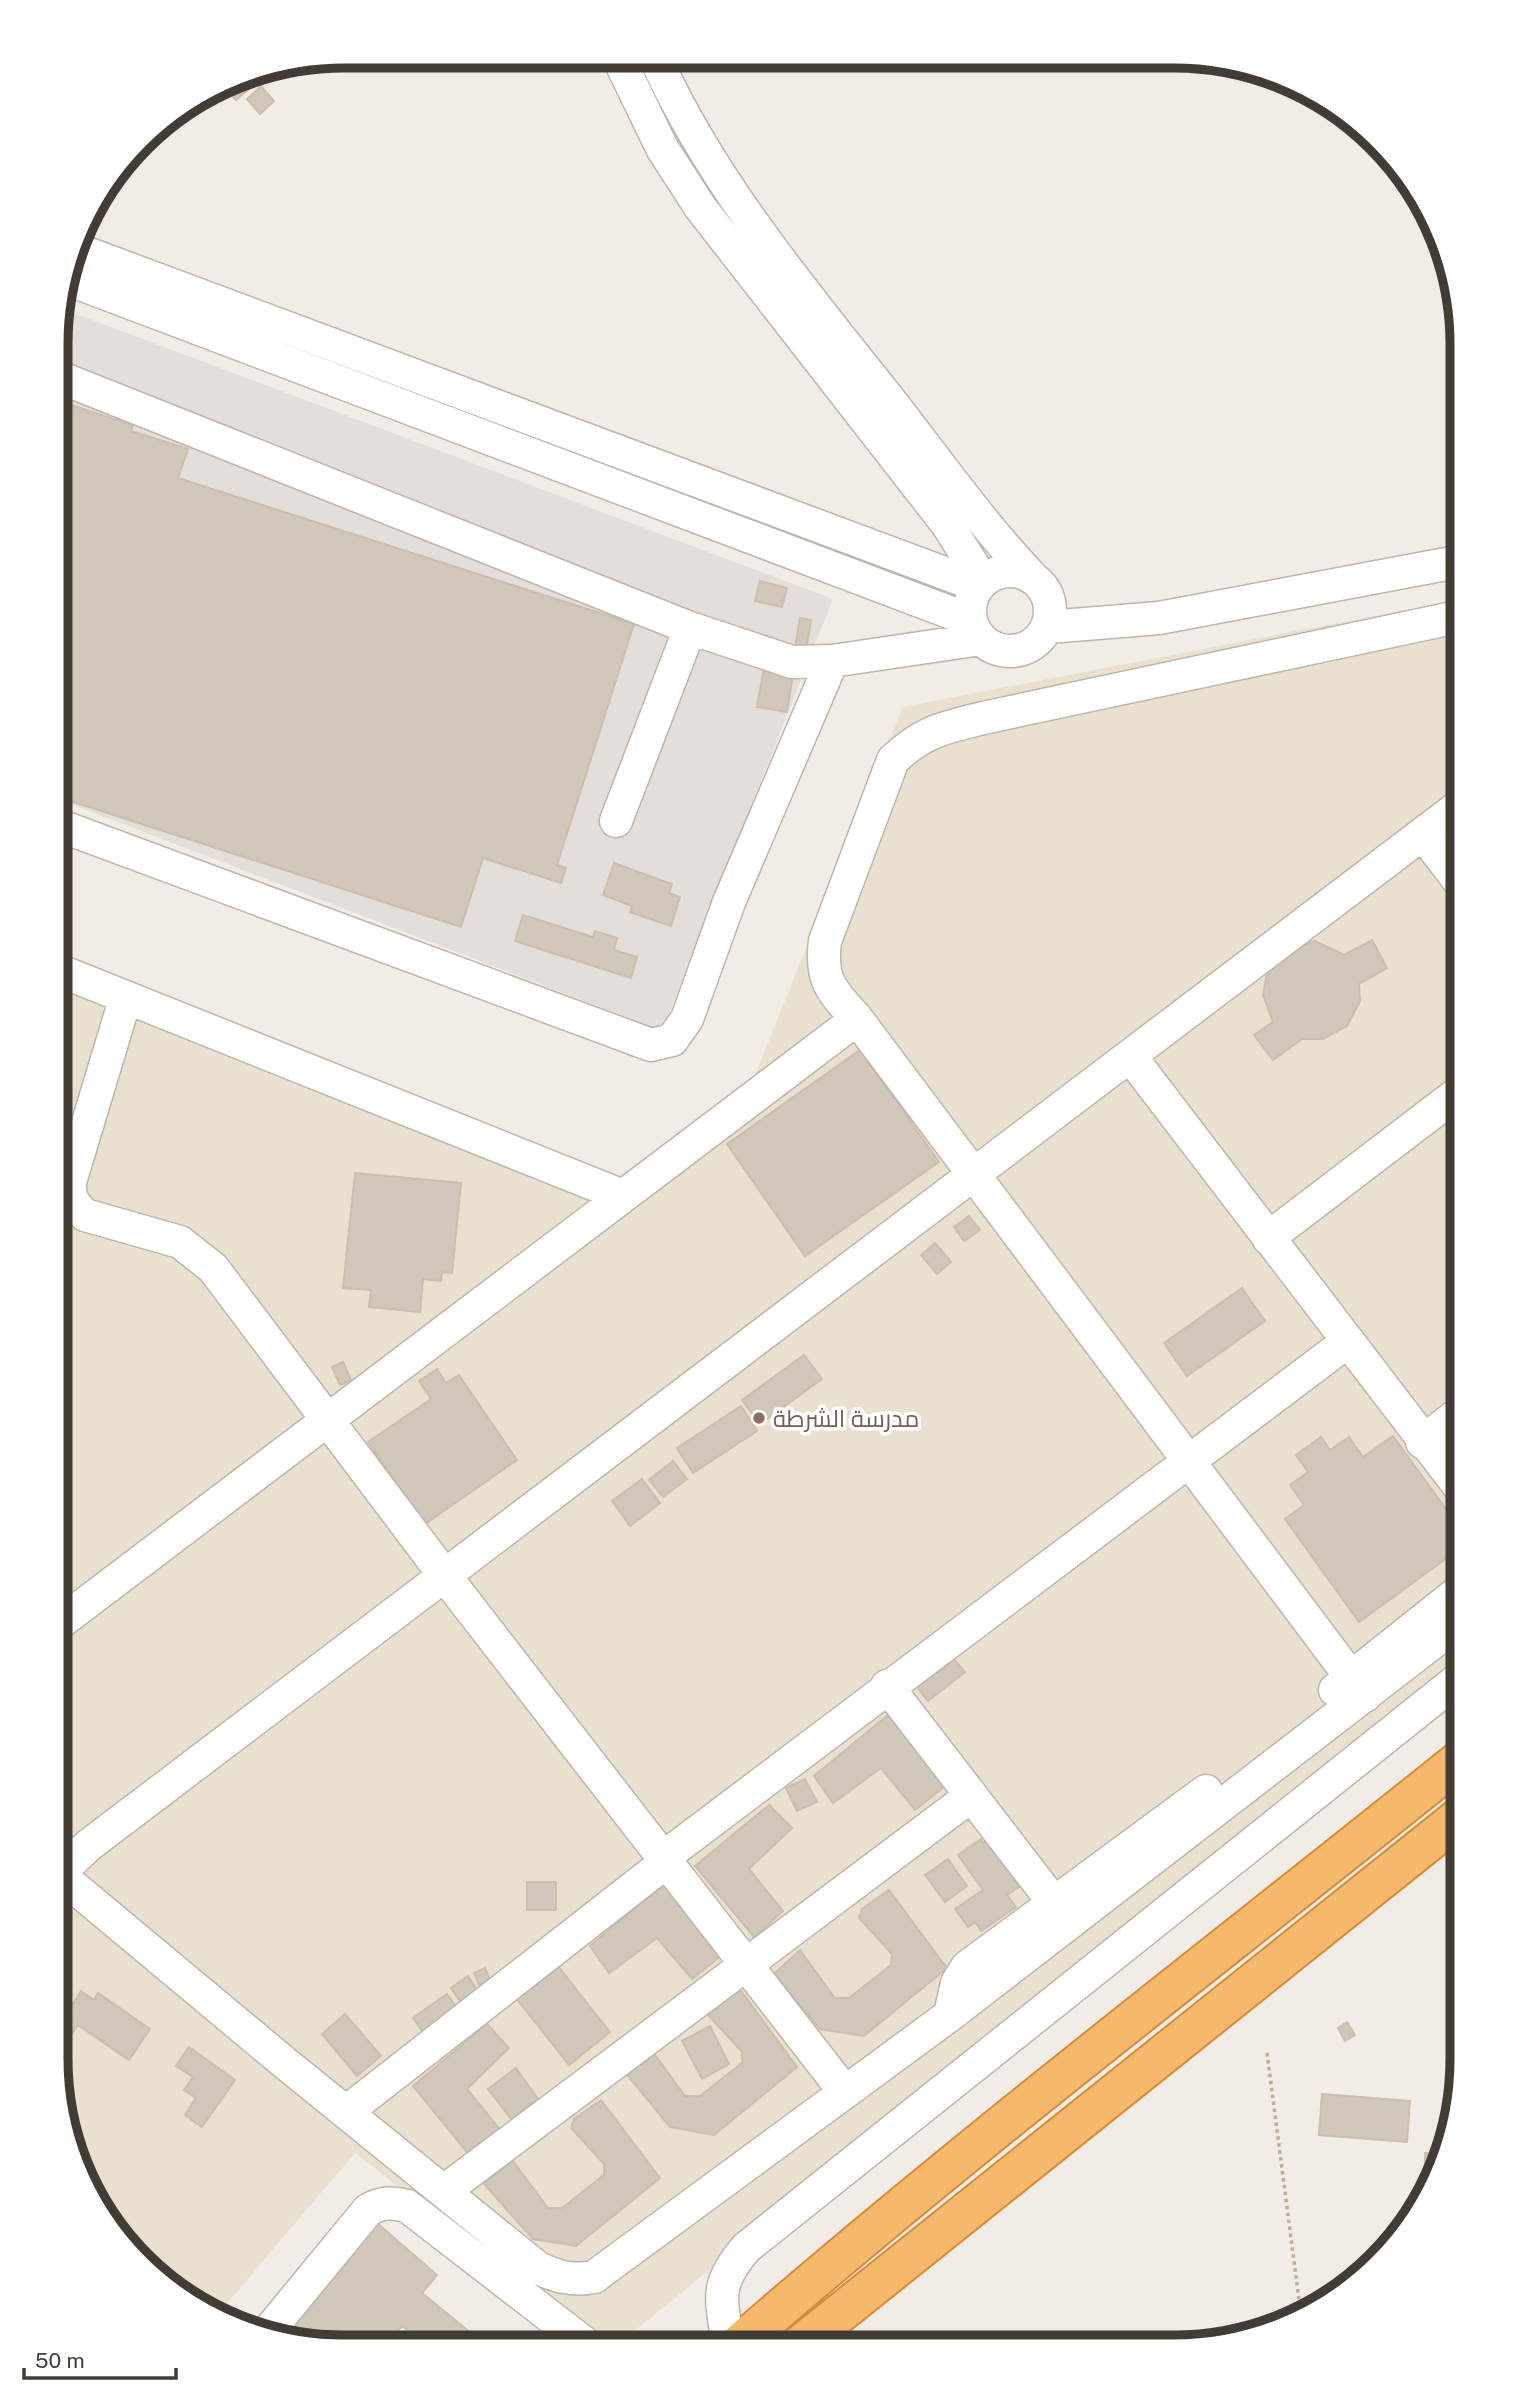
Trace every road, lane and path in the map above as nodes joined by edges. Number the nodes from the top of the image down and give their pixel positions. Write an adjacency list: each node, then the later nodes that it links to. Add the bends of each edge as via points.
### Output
1 (623, 68): 8 (street, via 686,188 947,524)
2 (660, 68): 7 (street, via 689,127 807,295)
3 (84, 252): 8 (street)
4 (76, 282): 12 (street)
5 (69, 381): 11 (street)
6 (1450, 563): 10 (street, via 1159,618)
7 (1031, 576): 8 (street, via 1009,570); 10 (street, via 1049,597)
8 (981, 583): 12 (street, via 970,607)
9 (1450, 619): 21 (street, via 983,718 914,740 893,760 825,941 821,966 829,988)
10 (1048, 627): 12 (street, via 1023,650 1000,651)
11 (690, 628): 13 (street, via 792,662); 15 (street)
12 (975, 629): 13 (street)
13 (832, 661): 16 (street, via 729,902 687,1019 672,1040 651,1045)
14 (1450, 813): 17 (street)
15 (616, 821)
16 (68, 829)
17 (1423, 834): 18 (street); 22 (street)
18 (1450, 870)
19 (68, 974): 25 (street)
20 (121, 1013): 28 (street, via 69,1195 85,1214 180,1242 205,1260 238,1297)
21 (857, 1019): 24 (street); 25 (street)
22 (1130, 1056): 24 (street); 26 (street)
23 (1450, 1099): 26 (street)
24 (974, 1174): 31 (street); 33 (street)
25 (623, 1196): 28 (street)
26 (1268, 1238): 27 (street)
27 (1347, 1342): 30 (street); 31 (street)
28 (328, 1420): 33 (street); 35 (street)
29 (1450, 1420): 30 (street)
30 (1422, 1441): 32 (street)
31 (1189, 1462): 37 (street); 39 (street)
32 (1450, 1475)
33 (445, 1576): 43 (street); 44 (street)
34 (1450, 1600): 39 (street)
35 (68, 1617)
36 (1450, 1628): 39 (street)
37 (887, 1686): 41 (street); 43 (street, via 676,1848)
38 (1450, 1686): 56 (street, via 746,2248 726,2272 721,2297)
39 (1358, 1687): 46 (street, via 1240,1766); 48 (street)
40 (1450, 1768): 57 (highway, via 1065,2071)
41 (971, 1796): 46 (street); 47 (street)
42 (1450, 1825): 58 (highway)
43 (666, 1862): 47 (street); 51 (street)
44 (68, 1865)
45 (68, 1883): 51 (street)
46 (1054, 1903): 48 (street, via 967,1967 957,1983)
47 (746, 1965): 50 (street); 52 (street)
48 (950, 2015): 50 (street)
49 (1266, 2053): 53 (path)
50 (844, 2091): 52 (street, via 594,2277 565,2279 538,2268)
51 (346, 2112): 52 (street)
52 (444, 2191)
53 (1300, 2304)
54 (273, 2325): 55 (street, via 368,2210 380,2203 394,2203 407,2206)
55 (574, 2335)
56 (726, 2335)
57 (750, 2335)
58 (813, 2335)

